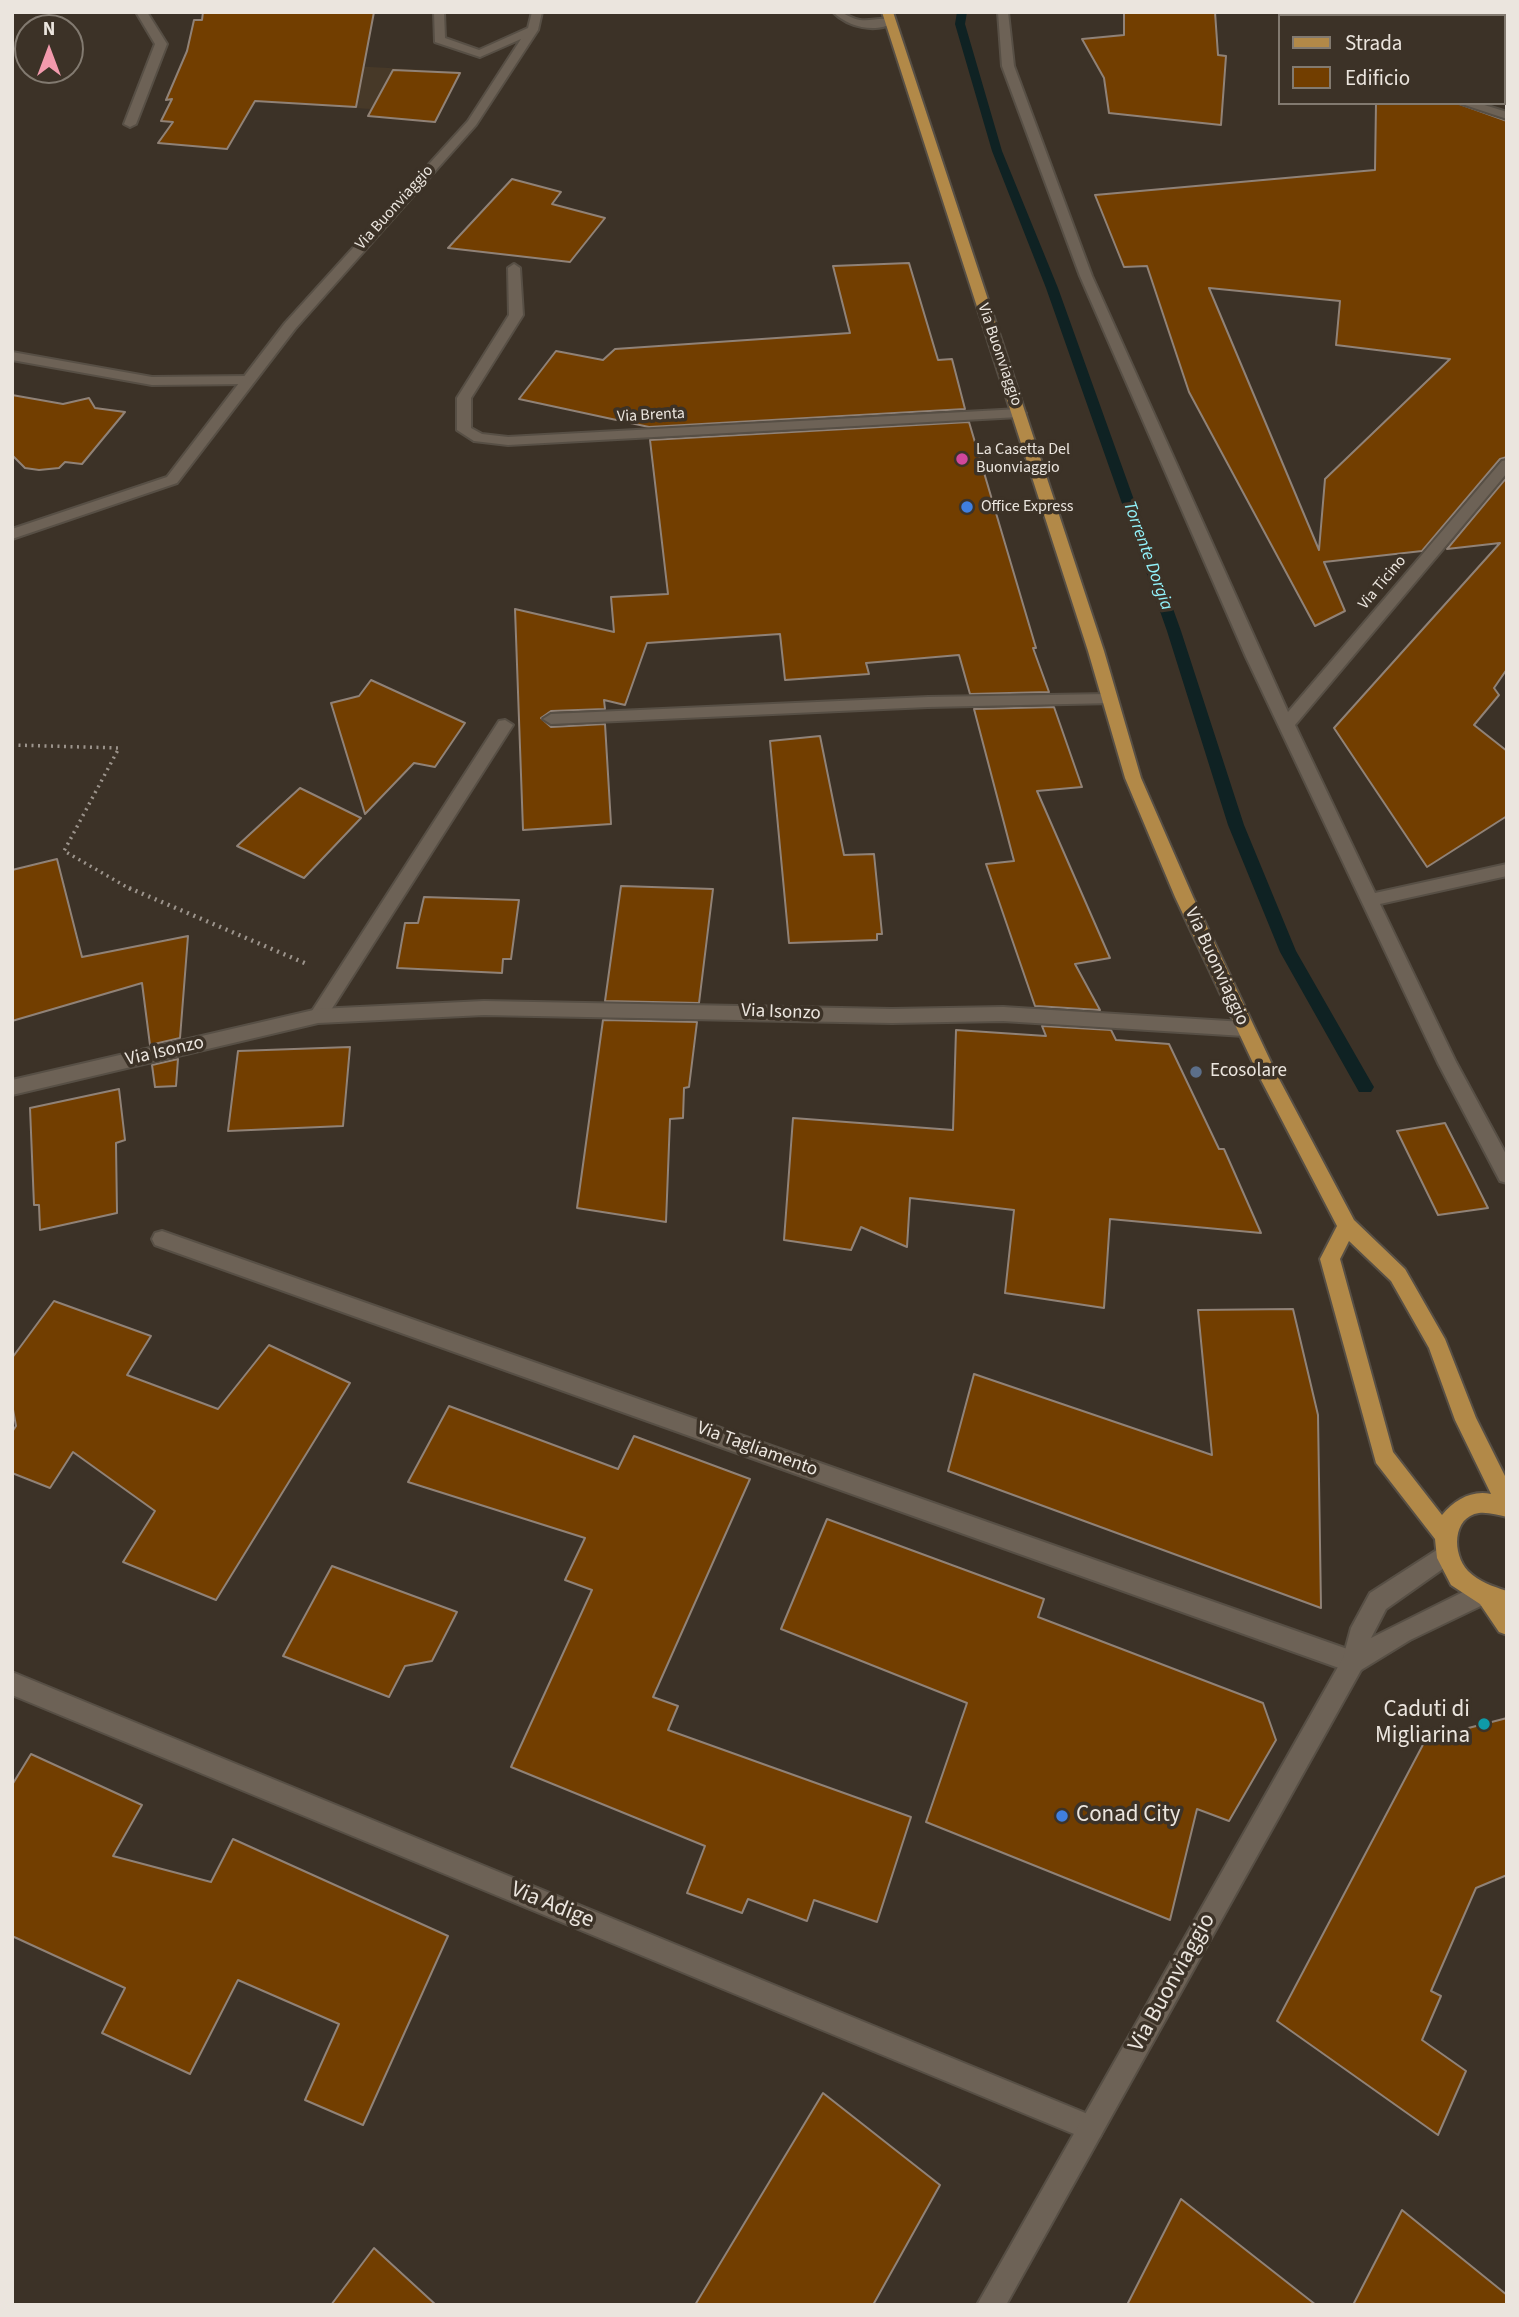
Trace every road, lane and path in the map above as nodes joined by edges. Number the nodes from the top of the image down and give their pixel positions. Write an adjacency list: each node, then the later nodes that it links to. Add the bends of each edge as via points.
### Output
1 (141, 12): 10 (street, via 161,44)
2 (439, 12): 7 (street, via 439,40 480,54)
3 (537, 12): 7 (street, Via Buonviaggio)
4 (838, 12): 6 (street, via 855,24)
5 (1003, 12): 20 (street, via 1008,66 1086,276)
6 (888, 17): 14 (main road, Via Buonviaggio)
7 (533, 30): 13 (street, Via Buonviaggio, via 472,123 290,326)
8 (1471, 105): 9 (street)
9 (1507, 116)
10 (130, 124)
11 (514, 268): 14 (street, Via Brenta, via 516,314 464,398 464,430 479,439)
12 (12, 356): 13 (street, via 152,382)
13 (248, 380): 16 (street, Via Buonviaggio, via 172,480)
14 (1019, 413): 17 (main road, Via Buonviaggio)
15 (1507, 464): 20 (street, Via Ticino)
16 (12, 534)
17 (1108, 699): 18 (street); 26 (main road, Via Buonviaggio, via 1133,778)
18 (551, 719)
19 (505, 725): 24 (street)
20 (1286, 725): 23 (street)
21 (12, 745): 24 (path, via 119,748 64,851 141,895 275,948)
22 (1507, 870): 23 (street)
23 (1370, 900): 28 (street, via 1447,1063)
24 (341, 980): 25 (street)
25 (318, 1016): 26 (street, Via Isonzo, via 484,1008 1003,1014); 27 (street, Via Isonzo)
26 (1244, 1029): 29 (main road, Via Buonviaggio)
27 (12, 1088)
28 (1507, 1175)
29 (1347, 1226): 31 (main road, Via Buonviaggio, via 1398,1275 1438,1345 1466,1420); 32 (main road, via 1330,1259 1384,1456)
30 (162, 1239): 35 (street, Via Tagliamento)
31 (1507, 1505): 32 (main road, via 1470,1505 1450,1518)
32 (1445, 1544): 33 (main road, via 1455,1573); 35 (street, Via Buonviaggio, via 1378,1601 1362,1628)
33 (1492, 1598): 34 (main road); 35 (street, Via Buonviaggio, via 1402,1632)
34 (1507, 1624)
35 (1353, 1662): 37 (street, Via Buonviaggio)
36 (12, 1683): 37 (street, Via Adige)
37 (1091, 2128): 38 (street, Via Buonviaggio)
38 (991, 2305)

